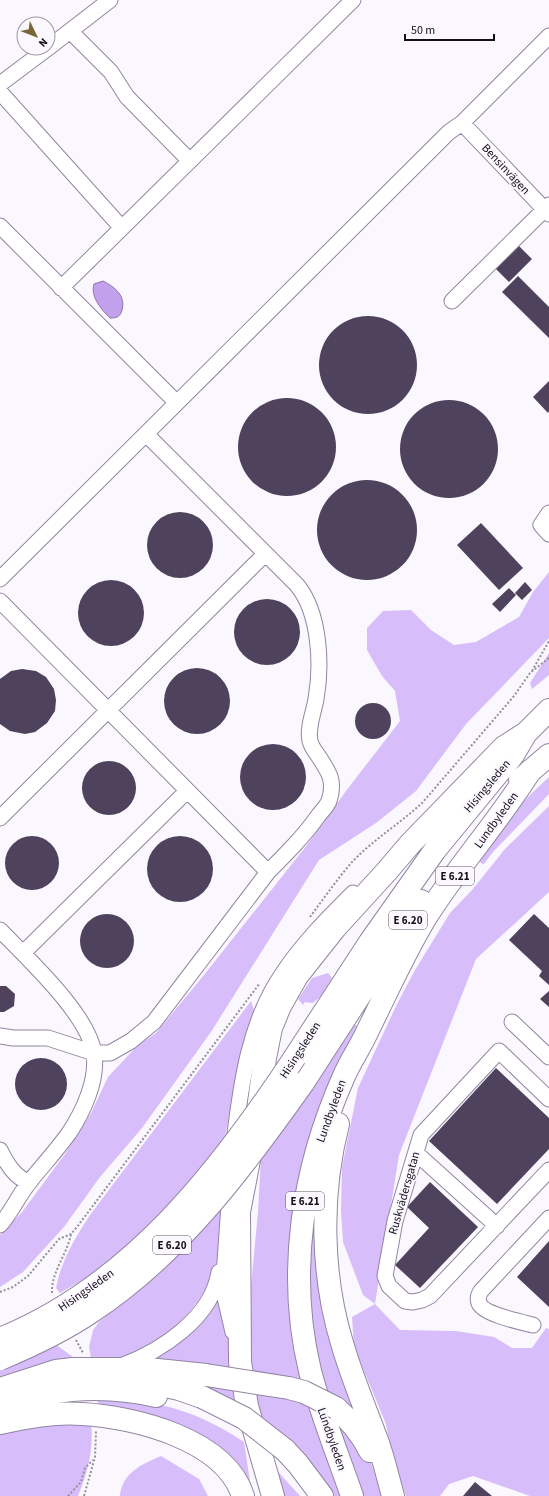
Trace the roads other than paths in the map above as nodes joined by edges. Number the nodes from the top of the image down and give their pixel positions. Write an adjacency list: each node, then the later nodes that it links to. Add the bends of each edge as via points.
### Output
1 (110, 0): 3 (street)
2 (353, 0): 10 (street)
3 (70, 31): 5 (street); 10 (street, via 111,72 127,98)
4 (549, 36): 9 (street)
5 (56, 42)
6 (37, 56): 7 (street)
7 (0, 84)
8 (0, 92): 13 (street)
9 (462, 123): 11 (street, Bensinvägen); 16 (street, via 449,132)
10 (190, 161): 13 (street)
11 (547, 210): 15 (street)
12 (0, 226): 14 (street)
13 (121, 227): 14 (street)
14 (61, 288): 16 (street)
15 (452, 301)
16 (177, 403): 17 (street)
17 (146, 434): 20 (street); 21 (street)
18 (549, 513): 19 (street, via 541,525)
19 (549, 534)
20 (265, 554): 23 (street); 31 (street, via 305,595 312,611 318,672 310,741 331,777 332,787 328,803 306,832)
21 (0, 579)
22 (0, 601): 23 (street)
23 (107, 710): 28 (street); 29 (street)
24 (549, 710): 25 (highway, Hisingsleden / E 6.20)
25 (526, 733): 30 (highway, via 504,747); 49 (highway, Hisingsleden / E 6.20, bridge, via 512,755 466,810 404,893 254,1119 210,1176 176,1213 109,1275 73,1302)
26 (549, 755): 27 (highway, Hisingsleden / E 6.20)
27 (530, 771): 36 (highway, Lundbyleden / E 6.21, via 426,917); 50 (highway, Hisingsleden / E 6.20, bridge, via 509,790 448,863 266,1136 190,1227 157,1260 90,1313 51,1336)
28 (187, 791): 31 (street); 33 (street)
29 (0, 818)
30 (410, 844): 44 (street, via 374,871 324,922 300,949 267,1001 242,1082 231,1162); 55 (highway, via 335,928 297,976 271,1028 239,1212 239,1342)
31 (268, 872): 37 (street, via 154,1022 132,1041 110,1053)
32 (0, 930): 33 (street)
33 (22, 953): 37 (street, via 83,1023)
34 (512, 1022): 38 (street)
35 (0, 1036): 37 (street, via 48,1038)
36 (364, 1040): 64 (highway, Lundbyleden / E 6.21, via 345,1074 322,1133 308,1186 300,1246 300,1297 309,1366 324,1420); 65 (highway, via 346,1093 333,1146 327,1199 327,1259 330,1290 341,1342 379,1445)
37 (94, 1053): 43 (street, via 95,1068 88,1094 78,1116 68,1133)
38 (549, 1057)
39 (549, 1098): 41 (street, Ruskvädersgatan, via 499,1051 421,1135)
40 (0, 1150): 43 (street, via 13,1171)
41 (416, 1153): 47 (street); 47 (street, Ruskvädersgatan, via 395,1221 385,1276 389,1286 398,1295 413,1302 430,1296)
42 (549, 1170): 47 (street, Ruskvädersgatan)
43 (28, 1183): 46 (street)
44 (230, 1201): 51 (street, via 218,1278 203,1308 170,1341 151,1353); 55 (street, via 223,1288)
45 (549, 1218): 48 (street, via 486,1285 478,1297 479,1303 486,1311)
46 (0, 1225)
47 (497, 1226)
48 (533, 1325)
49 (0, 1339)
50 (0, 1360)
51 (112, 1369): 52 (highway, via 56,1371); 65 (highway, bridge, via 148,1369 206,1375 304,1392 336,1408 350,1420 363,1436)
52 (0, 1389)
53 (0, 1397): 54 (highway, via 57,1379 96,1377 152,1382)
54 (200, 1403): 56 (highway, via 104,1388 69,1389 33,1396); 58 (highway, bridge, via 244,1418)
55 (247, 1406): 60 (highway); 61 (highway)
56 (0, 1407)
57 (0, 1423): 59 (highway, via 53,1414 81,1414 120,1419 159,1429 186,1440 214,1457 232,1475)
58 (281, 1455): 62 (highway, via 290,1474); 63 (highway, via 298,1464)
59 (243, 1496)
60 (257, 1496)
61 (273, 1496)
62 (307, 1496)
63 (322, 1496)
64 (352, 1496)
65 (393, 1496)

